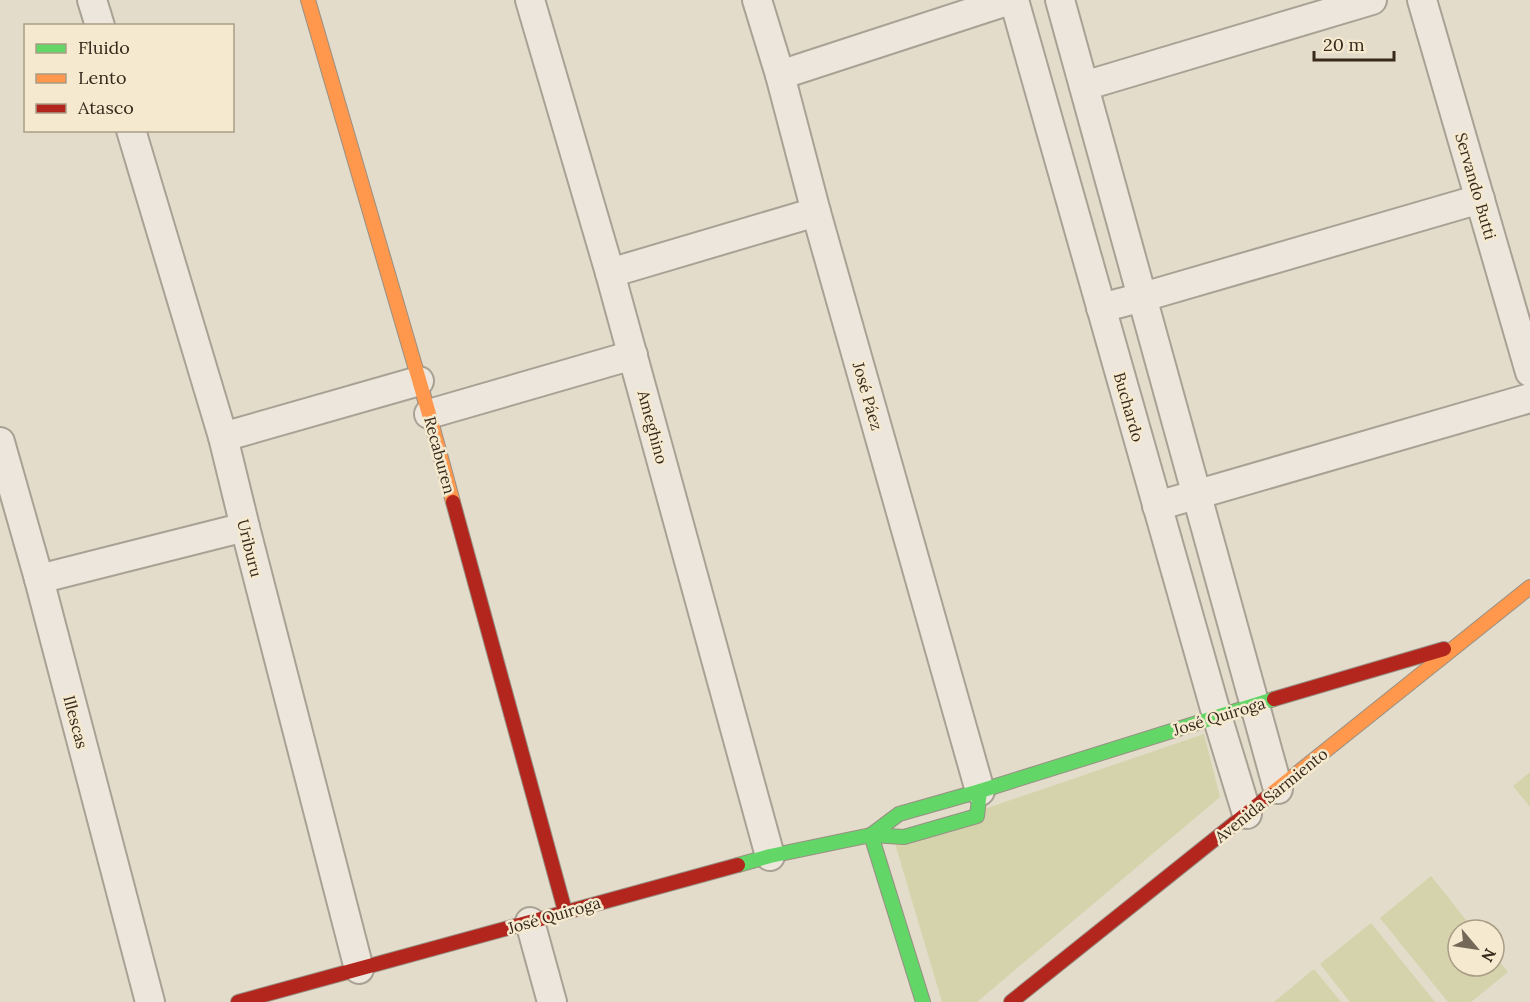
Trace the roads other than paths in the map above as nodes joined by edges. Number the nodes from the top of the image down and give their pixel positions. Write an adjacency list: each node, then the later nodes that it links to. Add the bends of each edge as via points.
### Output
1 (92, 0): 9 (street)
2 (308, 0): 20 (street, Recaburen)
3 (530, 0): 15 (street, Ameghino)
4 (757, 0): 10 (street, José Páez)
5 (1012, 0): 10 (street); 17 (street, Buchardo)
6 (1060, 0): 11 (street)
7 (1372, 0): 11 (street)
8 (1422, 0): 13 (street, Servando Butti)
9 (99, 24)
10 (780, 75): 14 (street, José Páez)
11 (1084, 86): 16 (street)
12 (133, 132): 23 (street, Uriburu)
13 (1480, 199): 16 (street); 19 (street, Servando Butti)
14 (816, 212): 15 (street); 34 (street, José Páez)
15 (610, 273): 18 (street, Ameghino)
16 (1143, 297): 17 (street); 25 (street)
17 (1101, 308): 26 (street, Buchardo)
18 (633, 355): 22 (street); 37 (street, Ameghino)
19 (1530, 372)
20 (419, 381): 22 (street, Recaburen); 23 (street)
21 (1530, 398): 25 (street)
22 (429, 414): 38 (street, Recaburen)
23 (224, 437): 27 (street, Uriburu)
24 (0, 442): 28 (street, Illescas)
25 (1197, 494): 26 (street); 31 (street)
26 (1157, 506): 32 (street, Buchardo)
27 (245, 527): 28 (street); 40 (street, Uriburu)
28 (39, 579): 41 (street, Illescas)
29 (1530, 587): 30 (street, Avenida Sarmiento)
30 (1460, 644): 31 (street, José Quiroga); 33 (street, Avenida Sarmiento)
31 (1255, 705): 32 (street, José Quiroga); 33 (street)
32 (1217, 716): 34 (street, José Quiroga); 35 (street, Buchardo)
33 (1278, 789): 35 (street, Avenida Sarmiento)
34 (980, 791): 36 (street, José Quiroga, via 899,814); 36 (street, José Quiroga, via 977,816 904,837)
35 (1247, 814): 45 (street, Avenida Sarmiento)
36 (871, 835): 37 (street, José Quiroga); 44 (street)
37 (770, 856): 38 (street, José Quiroga)
38 (565, 911): 39 (street, José Quiroga)
39 (530, 922): 40 (street, José Quiroga); 43 (street)
40 (359, 969): 42 (street, José Quiroga)
41 (150, 1002)
42 (238, 1002)
43 (552, 1002)
44 (923, 1002)
45 (1011, 1002)

